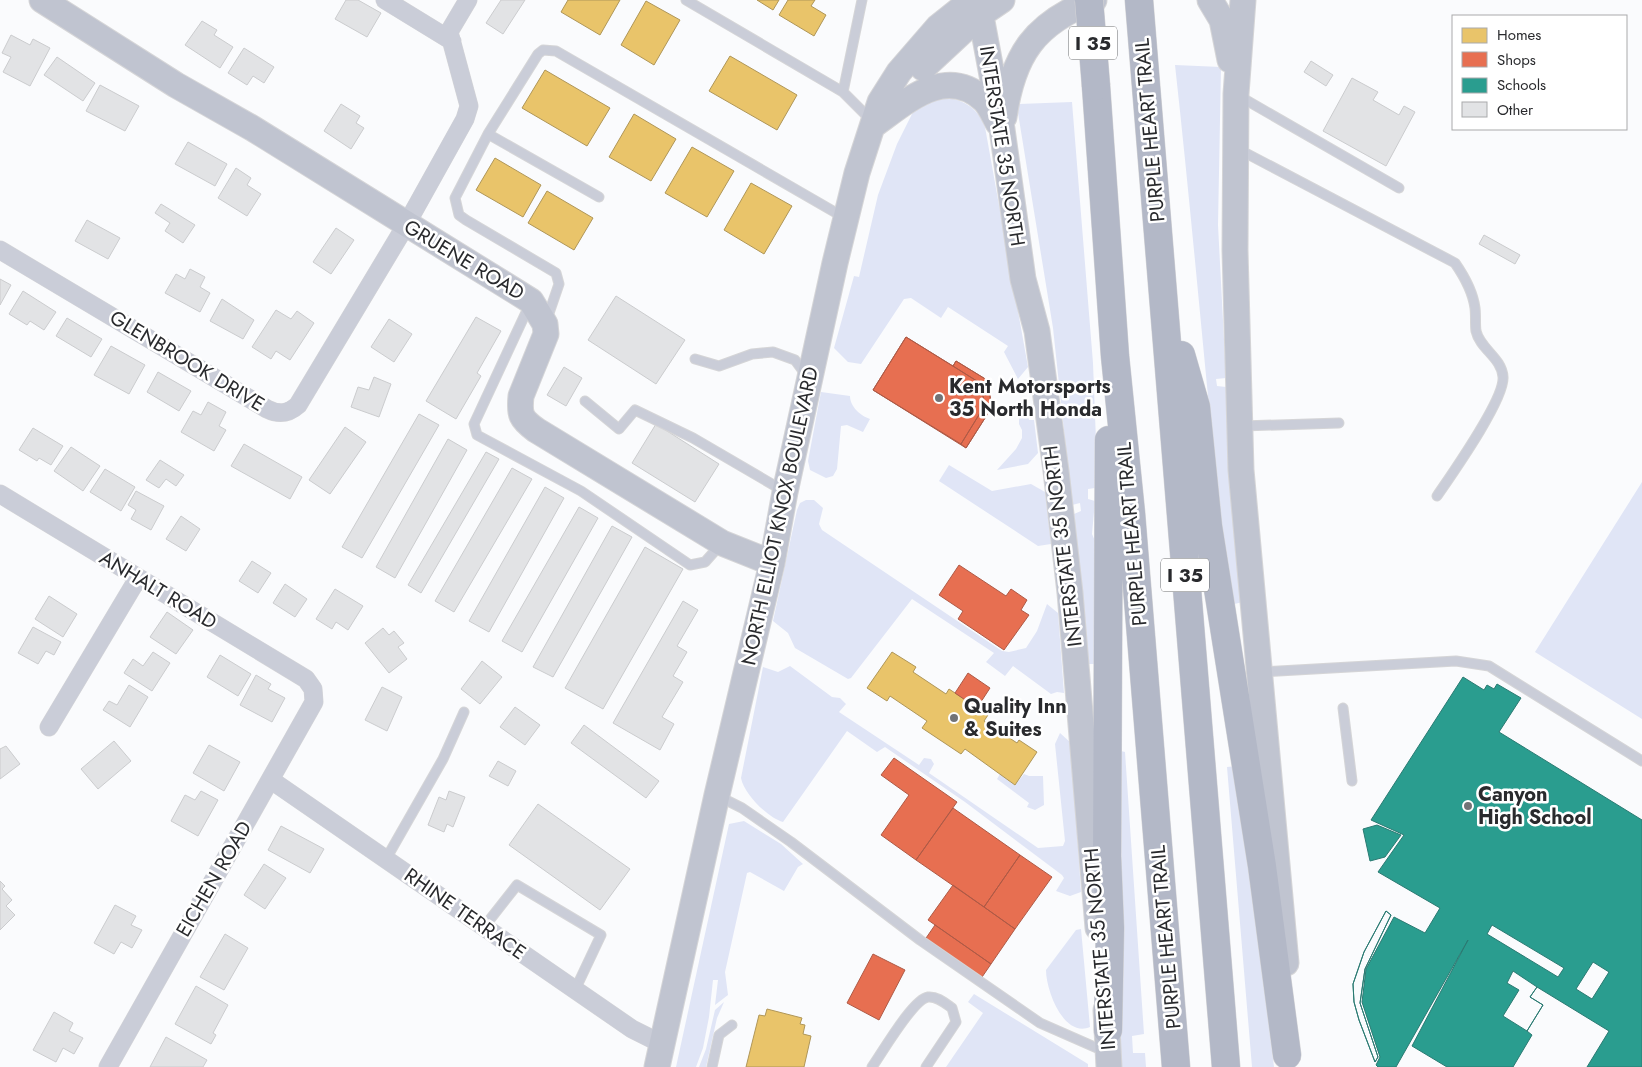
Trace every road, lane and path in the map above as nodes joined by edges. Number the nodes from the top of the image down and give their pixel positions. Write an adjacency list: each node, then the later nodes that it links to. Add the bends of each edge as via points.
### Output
1 (42, 0): 23 (main road, GRUENE ROAD)
2 (385, 0): 13 (street)
3 (468, 0): 13 (street, via 449,32)
4 (686, 0): 14 (lane)
5 (862, 0): 14 (lane)
6 (1002, 0): 12 (main road, NORTH ELLIOT KNOX BOULEVARD)
7 (1089, 0): 28 (highway, PURPLE HEART TRAIL / I 35, bridge)
8 (1094, 0): 17 (main road, via 1070,9 1047,24 1028,46 1015,68)
9 (1139, 0): 26 (highway, PURPLE HEART TRAIL / I 35)
10 (1210, 0): 15 (main road, via 1222,20)
11 (1243, 0): 15 (main road)
12 (977, 5): 16 (main road, NORTH ELLIOT KNOX BOULEVARD, via 938,27 911,57 880,102); 17 (main road, INTERSTATE 35 NORTH)
13 (452, 41): 23 (street, GLENBROOK DRIVE, via 468,112)
14 (843, 92): 16 (lane)
15 (1236, 94): 19 (main road); 20 (lane)
16 (881, 120): 17 (main road, via 938,85 958,86 985,101); 22 (main road, NORTH ELLIOT KNOX BOULEVARD, via 858,173)
17 (1002, 130): 53 (main road, INTERSTATE 35 NORTH, via 1022,279 1037,331 1070,593)
18 (488, 134): 21 (lane); 22 (lane, via 538,54 550,49); 27 (lane, via 456,198 456,207 466,220 556,273 558,284)
19 (1236, 148): 33 (main road, via 1234,250); 36 (lane, via 1455,263 1464,275 1475,307 1476,332 1498,363 1503,376 1502,387)
20 (1399, 188)
21 (599, 197)
22 (845, 218): 30 (main road, NORTH ELLIOT KNOX BOULEVARD)
23 (406, 225): 24 (street, GLENBROOK DRIVE, via 298,405 284,413 268,409); 25 (main road, GRUENE ROAD)
24 (0, 250)
25 (531, 301): 27 (main road, GRUENE ROAD); 37 (lane, via 474,424 476,435 581,490 690,565 705,562)
26 (1165, 303): 55 (highway, via 1196,407 1208,526 1262,866); 61 (highway, PURPLE HEART TRAIL / I 35)
27 (545, 324): 37 (main road, via 546,334 521,396 523,420)
28 (1115, 356): 53 (highway, via 1109,413 1108,501); 60 (highway, PURPLE HEART TRAIL / I 35, via 1132,523)
29 (695, 359): 30 (lane, via 719,366 752,354 773,352 795,360)
30 (809, 379): 34 (main road, NORTH ELLIOT KNOX BOULEVARD)
31 (585, 401): 34 (lane, via 619,429 635,410 693,438)
32 (1339, 423): 33 (lane)
33 (1239, 426): 40 (main road)
34 (784, 492): 38 (main road, NORTH ELLIOT KNOX BOULEVARD)
35 (0, 494): 39 (street, ANHALT ROAD)
36 (1438, 496)
37 (722, 543): 38 (main road)
38 (772, 564): 48 (main road, NORTH ELLIOT KNOX BOULEVARD)
39 (138, 578): 41 (street, ANHALT ROAD, via 306,679); 44 (street)
40 (1260, 672): 45 (lane, via 1456,661 1479,663 1489,666); 55 (main road, via 1286,943)
41 (313, 689): 46 (street, EICHEN ROAD, via 314,702)
42 (1343, 708): 47 (lane)
43 (464, 712): 49 (lane, via 443,759)
44 (49, 727)
45 (1642, 761)
46 (271, 780): 49 (street, RHINE TERRACE); 56 (street, EICHEN ROAD)
47 (1352, 781)
48 (717, 795): 53 (lane, via 791,842 920,940 1040,1023); 54 (main road, NORTH ELLIOT KNOX BOULEVARD)
49 (386, 859): 50 (street, RHINE TERRACE)
50 (484, 927): 51 (street, RHINE TERRACE); 51 (lane, via 517,885 601,935)
51 (575, 990): 54 (street, RHINE TERRACE, via 632,1029)
52 (732, 1025): 57 (lane, via 720,1035)
53 (1109, 1050)
54 (659, 1055)
55 (1287, 1061)
56 (108, 1067)
57 (712, 1067)
58 (872, 1067): 59 (lane, via 918,1002 931,997 952,1008 956,1022)
59 (926, 1067)
60 (1176, 1067)
61 (1226, 1067)

